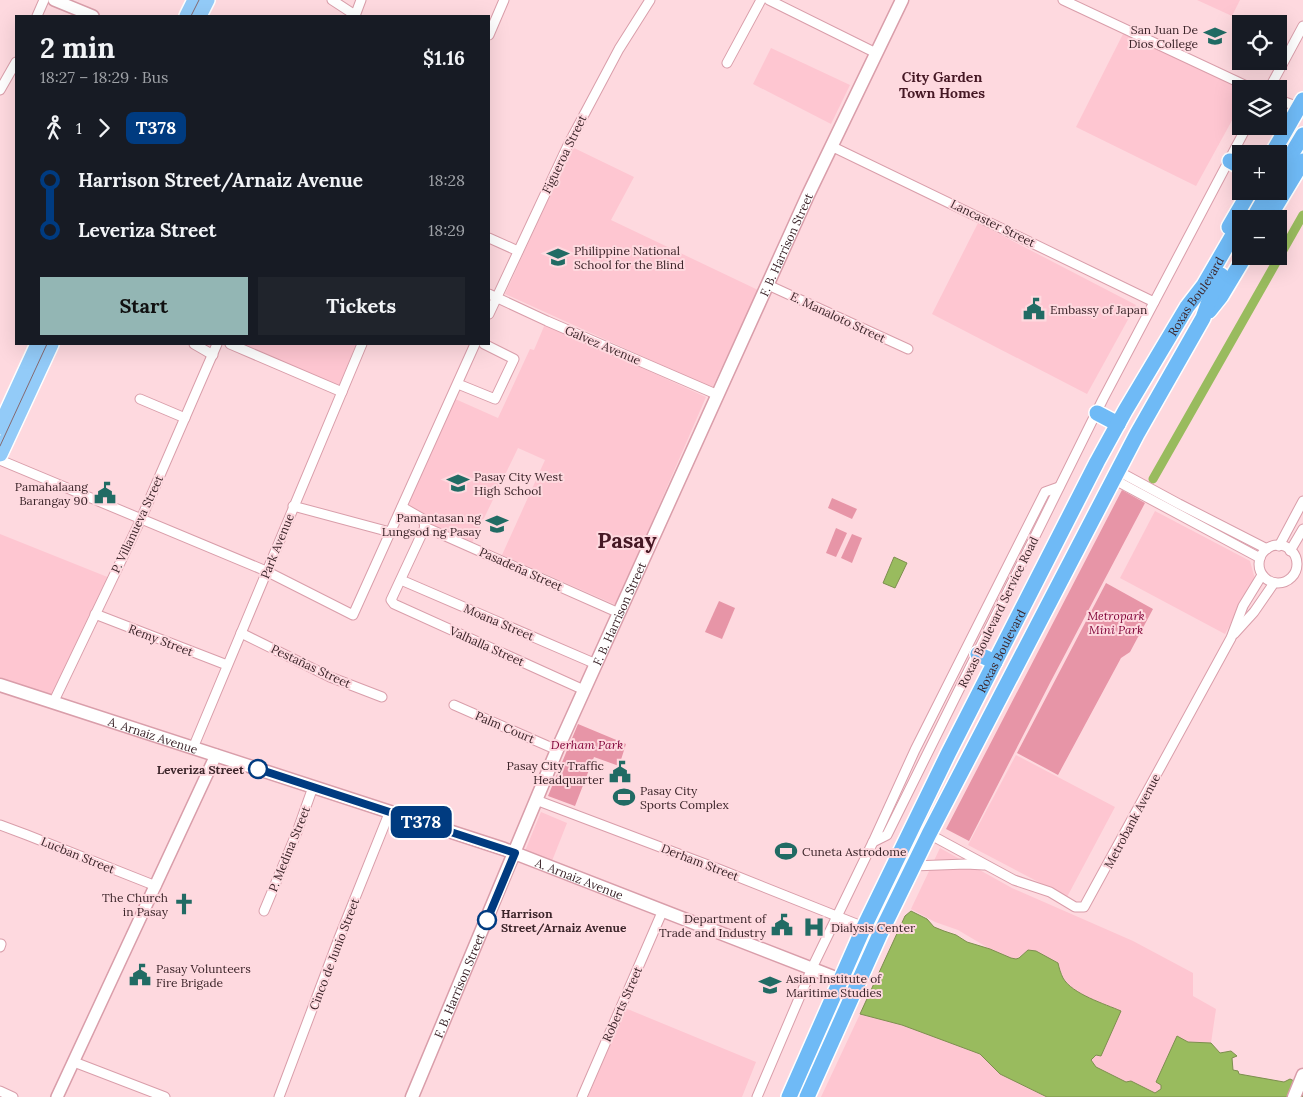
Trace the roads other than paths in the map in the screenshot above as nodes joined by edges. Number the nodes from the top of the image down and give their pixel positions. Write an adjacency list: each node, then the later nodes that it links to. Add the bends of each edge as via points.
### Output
1 (44, 0): 13 (street)
2 (54, 0): 14 (street)
3 (195, 0): 15 (main road)
4 (207, 0): 16 (main road)
5 (332, 0): 17 (street)
6 (361, 0): 18 (street)
7 (504, 0): 20 (street)
8 (650, 0): 40 (street, Figueroa Street, via 599,84)
9 (761, 0): 22 (street)
10 (769, 0): 21 (street)
11 (902, 0): 21 (main road, F. B. Harrison Street)
12 (1063, 0): 24 (street)
13 (37, 15)
14 (90, 15)
15 (188, 15)
16 (200, 15)
17 (354, 15)
18 (355, 15)
19 (1303, 26): 25 (street)
20 (490, 33)
21 (876, 53): 32 (main road, F. B. Harrison Street)
22 (727, 63)
23 (15, 64): 26 (street)
24 (1234, 80)
25 (1274, 80)
26 (0, 90)
27 (1287, 103): 28 (street)
28 (1302, 108): 30 (highway); 31 (highway)
29 (1303, 135): 34 (highway)
30 (1278, 145)
31 (1285, 145)
32 (832, 146): 43 (main road, F. B. Harrison Street); 45 (street, Lancaster Street)
33 (1303, 161): 37 (highway)
34 (1287, 162)
35 (1232, 171): 45 (street, Roxas Boulevard Service Road)
36 (1245, 200): 46 (highway, via 1198,281)
37 (1273, 210)
38 (1232, 236): 46 (highway, Roxas Boulevard)
39 (490, 238): 40 (street)
40 (518, 251): 44 (street, Figueroa Street)
41 (1232, 255): 48 (highway, Roxas Boulevard, via 1213,290)
42 (1241, 265): 48 (highway)
43 (768, 285): 56 (street, E. Manaloto Street); 60 (main road, F. B. Harrison Street)
44 (493, 295): 47 (street, Figueroa Street); 60 (street, Galvez Avenue)
45 (1154, 302): 62 (street, Roxas Boulevard Service Road)
46 (1188, 307): 64 (highway, Roxas Boulevard)
47 (490, 309)
48 (1204, 318): 68 (highway, Roxas Boulevard)
49 (45, 345): 65 (main road); 66 (main road)
50 (196, 345): 57 (street)
51 (217, 345): 57 (street, P. Villanueva Street)
52 (232, 345): 59 (street)
53 (362, 345): 59 (street, Park Avenue)
54 (475, 345): 58 (street)
55 (486, 345): 58 (street, via 514,359 494,399)
56 (908, 349)
57 (213, 354): 63 (street, P. Villanueva Street)
58 (458, 384): 73 (street)
59 (342, 392): 72 (street, Park Avenue)
60 (718, 394): 88 (main road, F. B. Harrison Street)
61 (140, 399): 63 (street)
62 (1096, 413): 64 (highway); 69 (street, Roxas Boulevard Service Road)
63 (185, 418): 74 (street, P. Villanueva Street)
64 (1118, 424): 93 (highway, Roxas Boulevard)
65 (0, 427)
66 (0, 454)
67 (0, 460): 74 (street)
68 (1115, 475): 70 (street); 108 (highway, Roxas Boulevard)
69 (1059, 487): 92 (street, Roxas Boulevard Service Road); 109 (street, via 1045,492 915,750)
70 (1159, 498): 79 (street); 81 (street)
71 (1303, 501): 78 (street)
72 (293, 506): 77 (street); 82 (street, Park Avenue)
73 (402, 507): 75 (street, Pasadeña Street, via 422,519); 77 (street)
74 (141, 520): 82 (street); 89 (street, P. Villanueva Street)
75 (425, 527): 86 (street); 88 (street, Pasadeña Street)
76 (1303, 529): 80 (street)
77 (390, 532): 82 (street, via 353,615)
78 (1279, 546): 79 (street); 80 (street)
79 (1267, 549): 81 (street)
80 (1290, 551): 83 (street, via 1296,562)
81 (1260, 558): 84 (street)
82 (266, 571): 90 (street, Park Avenue)
83 (1294, 574): 85 (street); 87 (street, via 1286,581)
84 (1262, 575): 87 (street); 91 (street, Metrobank Avenue, via 1243,606)
85 (1303, 578)
86 (401, 580): 94 (street, Moana Street); 97 (street, Valhalla Street, via 391,600 398,606)
87 (1274, 583): 91 (street, Metrobank Avenue)
88 (619, 613): 94 (main road, F. B. Harrison Street)
89 (95, 614): 95 (street, Remy Street); 99 (street, P. Villanueva Street)
90 (241, 632): 95 (street, Park Avenue); 98 (street, Pestañas Street, via 330,677)
91 (1231, 638): 111 (street, Metrobank Avenue, via 1084,907 1075,907 1050,892 1014,880)
92 (978, 654): 93 (highway); 109 (street, Roxas Boulevard Service Road, via 887,835)
93 (996, 662): 117 (highway, Roxas Boulevard)
94 (596, 664): 97 (main road, F. B. Harrison Street)
95 (227, 665): 101 (street, Park Avenue)
96 (0, 685): 99 (main road, A. Arnaiz Avenue)
97 (584, 690): 102 (main road, F. B. Harrison Street)
98 (382, 697)
99 (53, 703): 101 (main road, A. Arnaiz Avenue)
100 (454, 705): 102 (street, Palm Court)
101 (192, 748): 103 (main road, A. Arnaiz Avenue)
102 (557, 750): 105 (main road, F. B. Harrison Street)
103 (216, 755): 104 (main road, A. Arnaiz Avenue); 113 (street)
104 (313, 787): 106 (main road, A. Arnaiz Avenue); 115 (street, P. Medina Street)
105 (536, 800): 110 (main road, F. B. Harrison Street); 116 (street, Derham Street)
106 (390, 811): 110 (main road, A. Arnaiz Avenue); 126 (street, Cinco de Junio Street)
107 (0, 826): 113 (street, Lucban Street)
108 (929, 834): 111 (street, Metrobank Avenue); 112 (highway, Roxas Boulevard)
109 (873, 842): 116 (street, Roxas Boulevard Service Road)
110 (515, 853): 114 (main road, A. Arnaiz Avenue); 127 (main road, F. B. Harrison Street)
111 (985, 865): 112 (street, Metrobank Avenue)
112 (913, 866): 131 (highway, Roxas Boulevard)
113 (156, 886): 120 (street)
114 (663, 910): 118 (main road, A. Arnaiz Avenue); 128 (street, Roberts Street)
115 (264, 911)
116 (836, 916): 117 (street, Derham Street); 118 (street, Roxas Boulevard Service Road)
117 (864, 927): 119 (highway, Roxas Boulevard)
118 (812, 968): 119 (main road, A. Arnaiz Avenue); 129 (street, Roxas Boulevard Service Road)
119 (841, 980): 130 (highway, Roxas Boulevard)
120 (74, 1062): 124 (street); 125 (street)
121 (1301, 1079): 132 (main road)
122 (0, 1091): 123 (street)
123 (13, 1097)
124 (57, 1097)
125 (164, 1097)
126 (279, 1097)
127 (412, 1097)
128 (582, 1097)
129 (756, 1097)
130 (789, 1097)
131 (808, 1097)
132 (1294, 1097)

